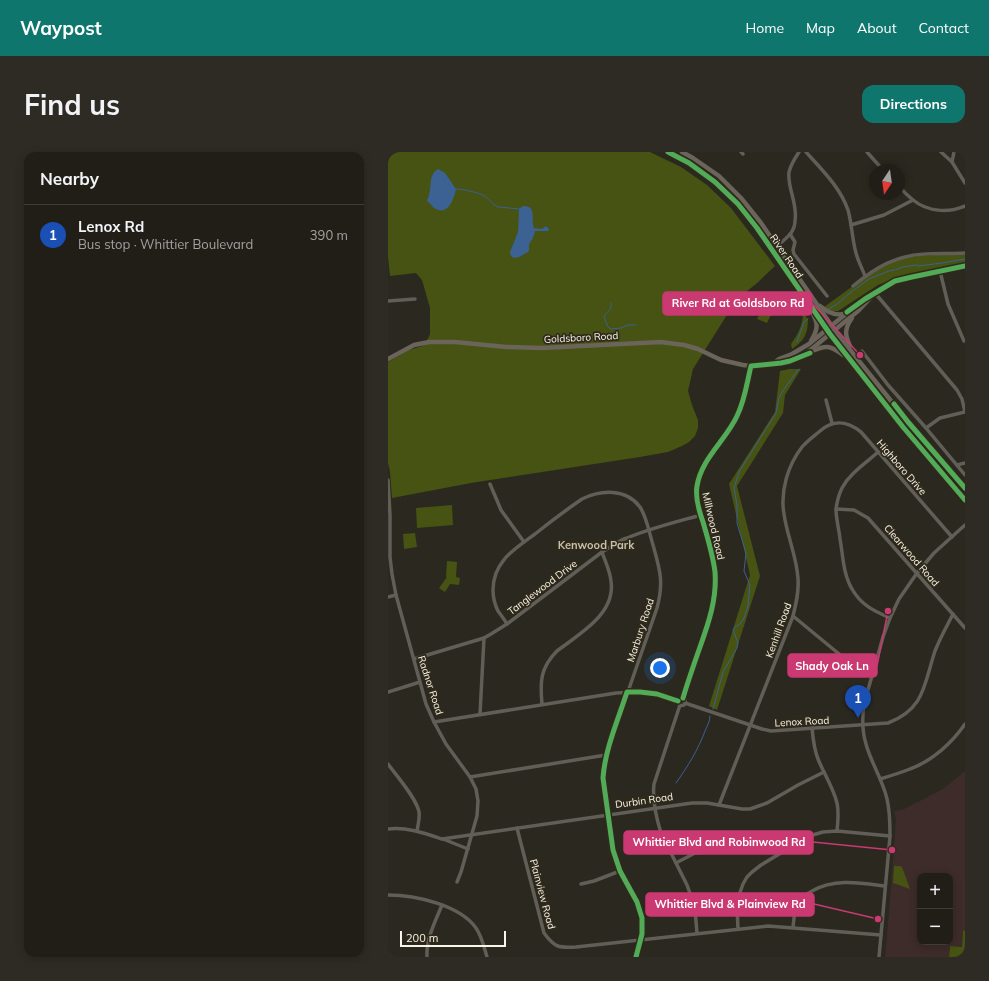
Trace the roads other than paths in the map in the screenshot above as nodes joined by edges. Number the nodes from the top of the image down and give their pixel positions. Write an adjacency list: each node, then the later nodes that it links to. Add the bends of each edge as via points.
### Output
1 (668, 152): 25 (main road, River Road, via 710,178 738,204)
2 (682, 152): 16 (main road, River Road, via 719,176 741,198)
3 (799, 152): 15 (street, via 789,172 797,213)
4 (806, 152): 14 (street, via 839,192 847,208)
5 (867, 152): 9 (street)
6 (941, 152): 8 (street)
7 (954, 152): 8 (street)
8 (952, 162): 10 (street)
9 (878, 164)
10 (965, 182)
11 (905, 192): 12 (street)
12 (913, 200): 13 (street, via 934,210 945,211); 14 (street, via 884,215)
13 (965, 206)
14 (851, 225): 20 (street, via 856,252)
15 (790, 234): 16 (street); 23 (street, River Road, via 795,242 794,254)
16 (777, 246): 27 (main road, River Road)
17 (965, 253): 20 (street, via 903,257 883,265)
18 (965, 266): 19 (main road, Goldsboro Road)
19 (940, 271): 22 (main road, Goldsboro Road, via 895,282); 34 (street, via 948,304)
20 (866, 276): 21 (street)
21 (853, 286)
22 (875, 293): 28 (main road, Goldsboro Road); 29 (main road, Goldsboro Road); 44 (street, via 957,390)
23 (827, 296)
24 (415, 299): 26 (street)
25 (806, 300): 31 (main road, River Road); 35 (main road, via 816,322 816,331)
26 (388, 301)
27 (816, 302): 29 (main road, via 833,314); 30 (main road, River Road)
28 (858, 311): 32 (main road, Goldsboro Road); 37 (main road, via 846,329)
29 (847, 312): 30 (main road, Goldsboro Road)
30 (831, 326): 31 (main road, Goldsboro Road); 32 (main road, River Road)
31 (826, 330): 33 (main road, River Road); 35 (main road, Goldsboro Road)
32 (835, 330): 33 (main road, Goldsboro Road); 37 (main road, River Road)
33 (830, 334): 38 (main road, Goldsboro Road); 42 (main road, River Road)
34 (964, 341)
35 (809, 344): 40 (main road, Goldsboro Road)
36 (862, 351): 46 (street)
37 (852, 352): 53 (main road, River Road)
38 (803, 356): 40 (main road, Goldsboro Road); 42 (main road, via 829,346 845,356)
39 (388, 359): 41 (main road, Goldsboro Road, via 414,345 429,342 542,348 661,342 684,345 721,360)
40 (774, 363): 41 (main road, Goldsboro Road)
41 (751, 366): 56 (street, Millwood Road, via 737,416 699,476 696,494)
42 (857, 369): 54 (main road, River Road)
43 (826, 400): 45 (street)
44 (965, 412): 46 (street, via 940,418)
45 (832, 423): 47 (street, Highboro Drive, via 854,426); 66 (street, Kenhill Road, via 802,448 791,466 785,484 784,513 798,580)
46 (926, 428): 49 (street)
47 (878, 452): 55 (street, via 846,481); 59 (street, Highboro Drive)
48 (965, 463): 49 (street)
49 (957, 465): 50 (street)
50 (965, 475)
51 (388, 480): 63 (street, Radnor Road, via 390,557)
52 (490, 484): 60 (street, via 501,510)
53 (965, 488)
54 (965, 500)
55 (836, 509): 62 (street, Clearwood Road, via 854,510 868,518); 67 (street, via 845,568 852,589 868,607)
56 (701, 515): 58 (street, Tanglewood Drive); 76 (street, Millwood Road, via 715,573 714,595 711,616)
57 (965, 525): 59 (street)
58 (649, 530): 60 (street, Marbury Road, via 645,517 632,499 620,494 600,492 582,499); 61 (street, Tanglewood Drive, via 622,540); 75 (street, Marbury Road, via 660,570 660,590 657,608)
59 (952, 537): 62 (street)
60 (524, 542): 68 (street, Marbury Road, via 503,559 495,574 493,596 498,611)
61 (602, 552): 68 (street, Tanglewood Drive); 79 (street, via 611,581 608,603 595,621 551,656 541,682)
62 (917, 573): 65 (street, Clearwood Road); 67 (street, via 899,599)
63 (396, 595): 64 (street); 71 (street, Radnor Road)
64 (388, 597)
65 (953, 614): 69 (street, Clearwood Road); 84 (street, Lenox Road, via 935,650 922,693 916,704 907,713 888,723)
66 (793, 616): 72 (street, via 850,663); 85 (street, Kenhill Road)
67 (890, 618): 72 (street)
68 (507, 624): 70 (street, Tanglewood Drive)
69 (965, 628)
70 (484, 638): 71 (street, Tanglewood Drive); 81 (street)
71 (414, 659): 73 (street, Radnor Road)
72 (872, 672): 84 (street)
73 (420, 682): 74 (street); 82 (street, Radnor Road)
74 (388, 692)
75 (628, 692): 77 (street, via 657,694); 79 (street); 87 (street, Marbury Road)
76 (682, 698): 77 (street); 78 (street)
77 (678, 701): 80 (street)
78 (685, 703): 80 (street); 85 (street, Lenox Road)
79 (542, 704): 81 (street)
80 (680, 705): 93 (street, via 654,784)
81 (480, 714): 82 (street)
82 (434, 722): 90 (street, Radnor Road, via 446,744)
83 (965, 724): 91 (street, via 952,741 929,760)
84 (862, 725): 86 (street, Lenox Road); 91 (street, via 866,745)
85 (750, 726): 86 (street, Lenox Road, via 771,731); 92 (street, Kenhill Road)
86 (812, 728): 89 (street, via 816,752)
87 (606, 755): 90 (street); 94 (street, Marbury Road, via 603,778)
88 (388, 764): 97 (street, via 416,803 420,817)
89 (824, 772): 92 (street, Durbin Road, via 759,807 742,809); 98 (street, via 837,804)
90 (470, 777): 99 (street, Radnor Road, via 478,801)
91 (880, 779): 100 (street, via 889,808)
92 (719, 805): 93 (street, Durbin Road, via 692,803)
93 (654, 808): 94 (street, Durbin Road); 104 (street, via 661,834)
94 (608, 815): 95 (street, Durbin Road); 105 (street, Marbury Road, via 613,850)
95 (517, 828): 99 (street, Durbin Road); 115 (street, Plainview Road, via 544,933 550,942 564,947)
96 (388, 829): 97 (street, Durbin Road)
97 (417, 831): 101 (street, Durbin Road)
98 (838, 831): 100 (street); 112 (street, via 809,836 752,872 738,898)
99 (472, 834): 101 (street, Durbin Road); 102 (street, Radnor Road)
100 (890, 836): 108 (street)
101 (442, 839): 102 (street, Durbin Road)
102 (468, 849): 106 (street, Radnor Road)
103 (708, 852): 104 (street, via 695,854)
104 (676, 863): 113 (street, via 691,896)
105 (620, 871): 107 (street); 115 (street, Marbury Road, via 640,910 643,925)
106 (457, 882)
107 (581, 884)
108 (885, 886): 111 (street, via 844,882 817,888 800,900); 114 (street)
109 (388, 895): 110 (street, via 424,899)
110 (442, 906): 116 (street, via 431,932); 117 (street, via 469,919 480,936)
111 (793, 927): 112 (street, Plainview Road); 114 (street, Plainview Road)
112 (738, 929): 113 (street, Plainview Road)
113 (697, 933): 115 (street, Plainview Road)
114 (881, 935): 119 (street)
115 (641, 939): 118 (street, Marbury Road)
116 (427, 957)
117 (486, 957)
118 (636, 957)
119 (879, 957)

